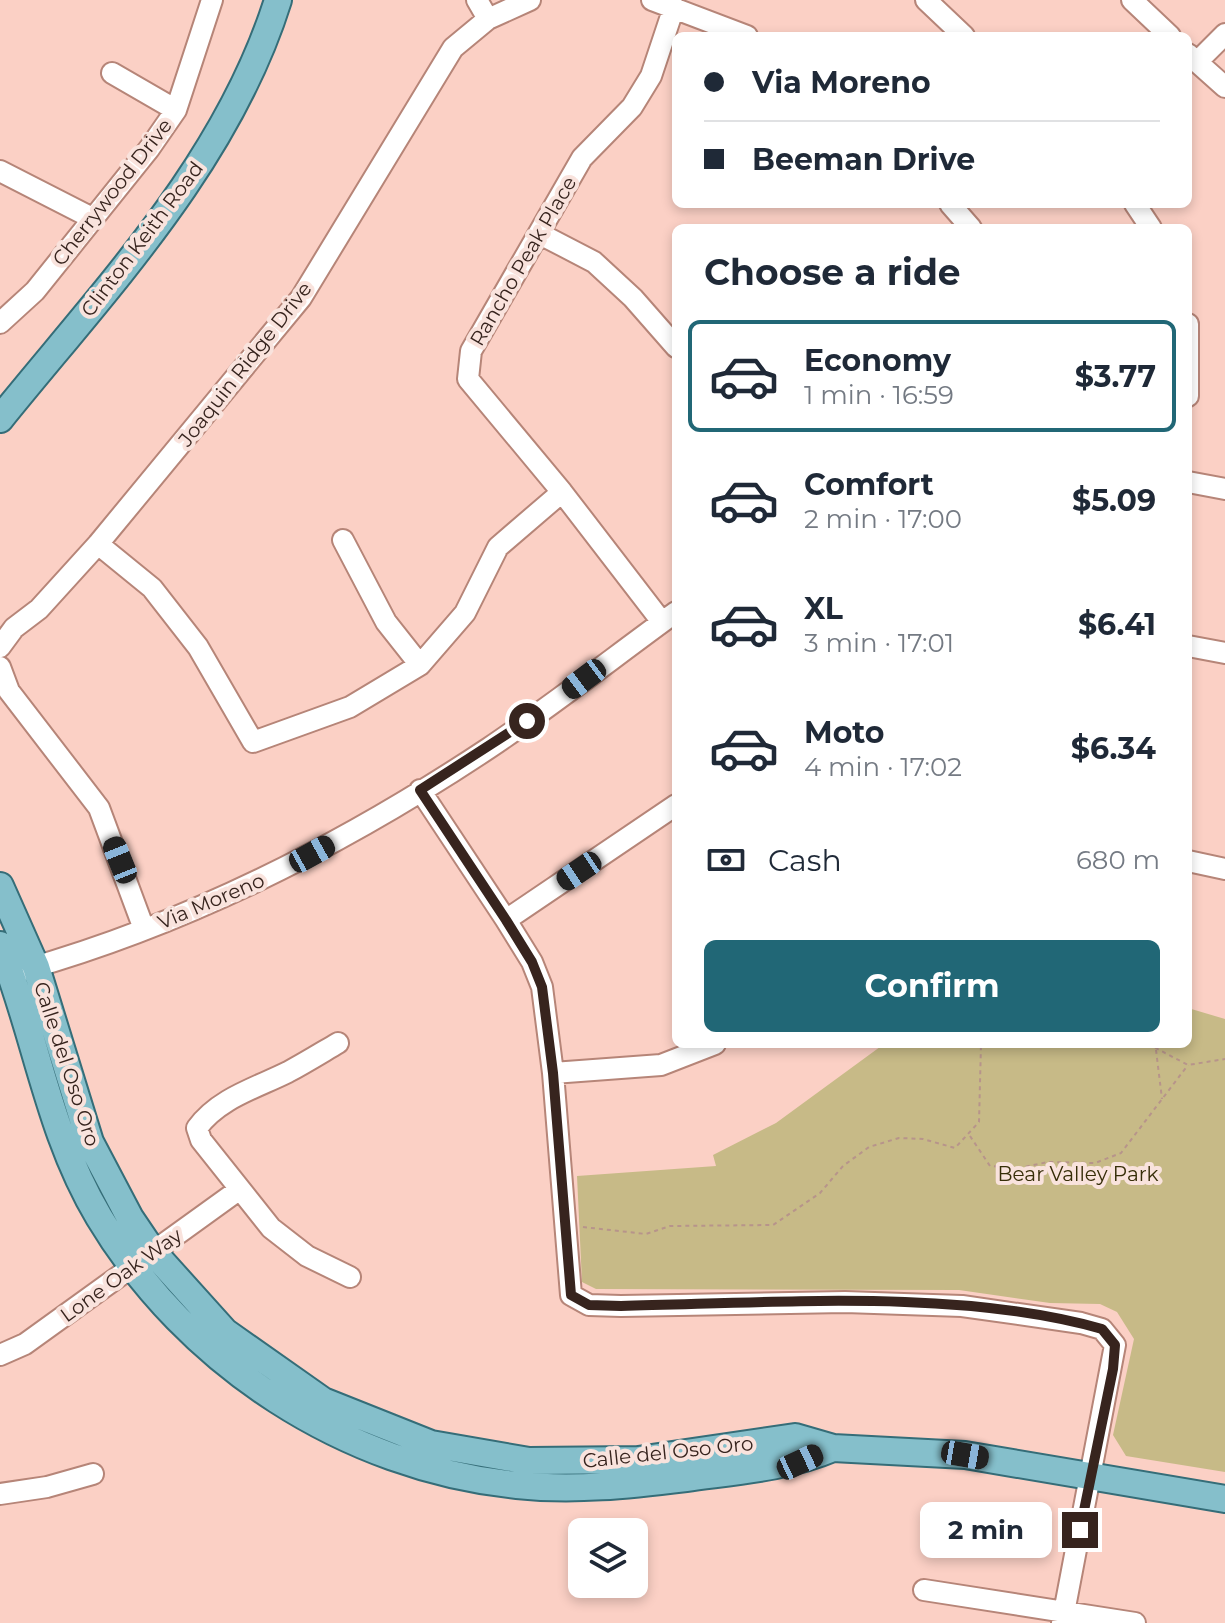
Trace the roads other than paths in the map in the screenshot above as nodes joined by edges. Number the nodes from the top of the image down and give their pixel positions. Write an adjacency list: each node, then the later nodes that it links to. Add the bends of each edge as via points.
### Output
1 (212, 0): 17 (street, Cherrywood Drive)
2 (278, 0): 25 (main road, Clinton Keith Road, via 240,94 199,166)
3 (477, 0): 9 (street)
4 (530, 0): 9 (street, Joaquin Ridge Drive)
5 (652, 0): 8 (street)
6 (926, 0): 11 (street)
7 (1132, 0): 12 (street)
8 (674, 7): 10 (street); 22 (street, Rancho Peak Place, via 651,76 632,107 582,158)
9 (488, 19): 30 (street, Joaquin Ridge Drive, via 453,48 301,298)
10 (737, 32)
11 (960, 32)
12 (1166, 32)
13 (1225, 34): 14 (street)
14 (1192, 58): 16 (street)
15 (112, 73): 17 (street)
16 (1225, 87)
17 (176, 110): 20 (street, Cherrywood Drive)
18 (0, 171): 20 (street)
19 (954, 208): 21 (street)
20 (92, 218): 23 (street, Cherrywood Drive, via 35,291)
21 (968, 224)
22 (540, 234): 24 (street, via 594,262); 28 (street, Rancho Peak Place, via 471,351 468,379)
23 (3, 315)
24 (672, 342)
25 (0, 419)
26 (1192, 483): 27 (street)
27 (1225, 489)
28 (562, 492): 31 (street, Rancho Peak Place); 35 (street, via 498,547 465,613)
29 (343, 540): 35 (street, via 386,622)
30 (98, 544): 32 (street, Joaquin Ridge Drive); 35 (street, via 152,588 198,647 253,742 350,707)
31 (669, 617): 37 (street, Via Moreno)
32 (0, 647)
33 (1192, 647): 34 (street)
34 (1225, 653)
35 (420, 665)
36 (0, 667): 43 (street, via 9,691 99,808)
37 (420, 790): 42 (street); 43 (street, Via Moreno, via 265,879)
38 (672, 808): 42 (street)
39 (1192, 862): 40 (street)
40 (1225, 869)
41 (0, 886): 45 (main road, Calle del Oso Oro)
42 (506, 920): 48 (street, via 542,987)
43 (144, 929): 45 (street, Via Moreno)
44 (0, 945): 45 (main road, Calle del Oso Oro)
45 (23, 970): 50 (main road, Calle del Oso Oro, via 90,1142)
46 (338, 1043): 49 (street, via 229,1099 197,1128)
47 (705, 1048): 48 (street, via 661,1065)
48 (553, 1073): 54 (street, via 571,1295 589,1305 621,1306 962,1306 1102,1329 1115,1345)
49 (240, 1189): 50 (street, Lone Oak Way); 51 (street, via 271,1228 307,1256)
50 (143, 1259): 52 (street, Lone Oak Way, via 25,1344); 54 (main road, Calle del Oso Oro, via 183,1323 266,1393 336,1434 399,1447 432,1470 515,1485 617,1487 800,1462 833,1448 937,1452)
51 (350, 1277)
52 (0, 1355)
53 (93, 1474): 55 (street)
54 (1092, 1477): 56 (main road, Calle del Oso Oro); 58 (street)
55 (0, 1494)
56 (1225, 1499)
57 (924, 1590): 58 (street)
58 (1063, 1617): 59 (street)
59 (1135, 1623)

